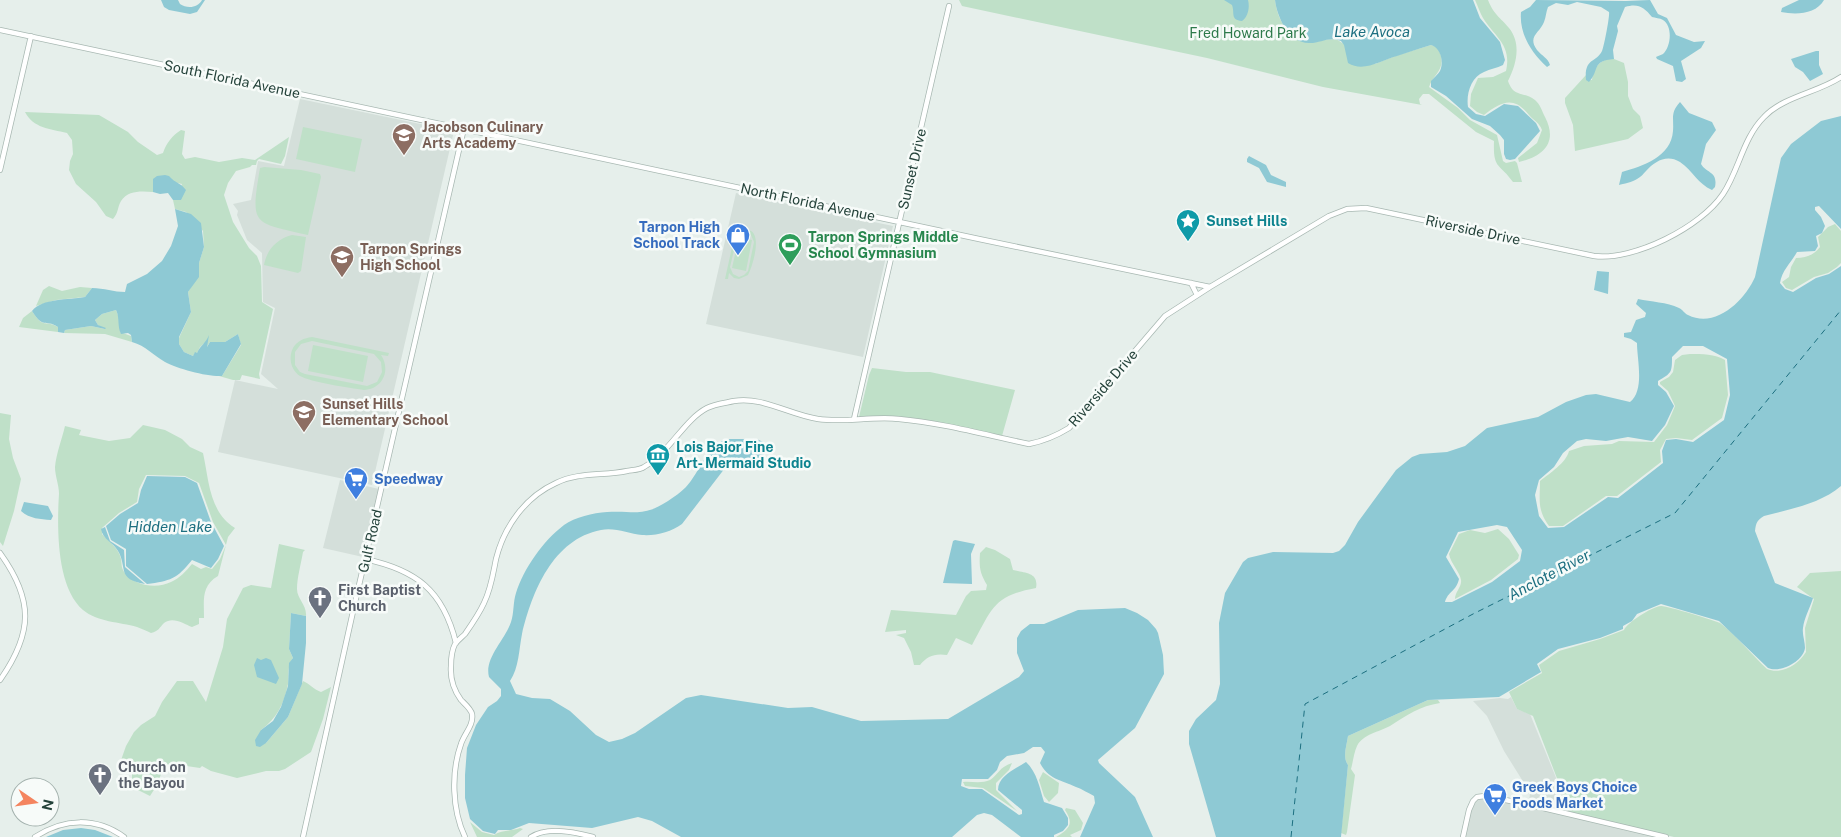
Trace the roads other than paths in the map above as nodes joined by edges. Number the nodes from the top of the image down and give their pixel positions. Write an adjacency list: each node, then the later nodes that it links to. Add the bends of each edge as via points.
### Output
1 (949, 6): 7 (street, Sunset Drive)
2 (0, 30): 3 (street, South Florida Avenue)
3 (31, 36): 5 (street, South Florida Avenue); 6 (street)
4 (1841, 77): 9 (street, Riverside Drive, via 1780,104 1765,115 1750,136 1724,193 1705,214 1637,252 1606,258 1358,208 1329,216)
5 (464, 128): 7 (street, North Florida Avenue); 13 (street, Gulf Road)
6 (0, 170)
7 (900, 221): 8 (street, North Florida Avenue); 11 (street, Sunset Drive)
8 (1191, 283): 9 (street, North Florida Avenue); 10 (street)
9 (1210, 287): 10 (street, Riverside Drive)
10 (1197, 295): 11 (street, Riverside Drive, via 1160,321 1070,428 1050,439 1029,444 902,419)
11 (854, 419): 14 (street, Riverside Drive, via 819,419 758,402 734,401 709,407 700,413 674,442 643,468 613,474 581,475 544,488 509,526 486,600)
12 (0, 553): 15 (street, via 18,581 25,618 20,643)
13 (365, 559): 14 (street, via 399,568 425,586 442,606); 18 (street, Gulf Road)
14 (456, 643): 19 (street, Riverside Drive, via 451,661 452,682 472,715 459,749 455,781 457,812)
15 (0, 680)
16 (35, 837): 17 (street, via 55,826 79,822 104,826)
17 (124, 837)
18 (303, 837)
19 (465, 837)
20 (531, 837): 21 (street, via 544,831)
21 (593, 837)
22 (1463, 837): 23 (street, via 1473,802 1477,797 1485,796)
23 (1666, 837)

